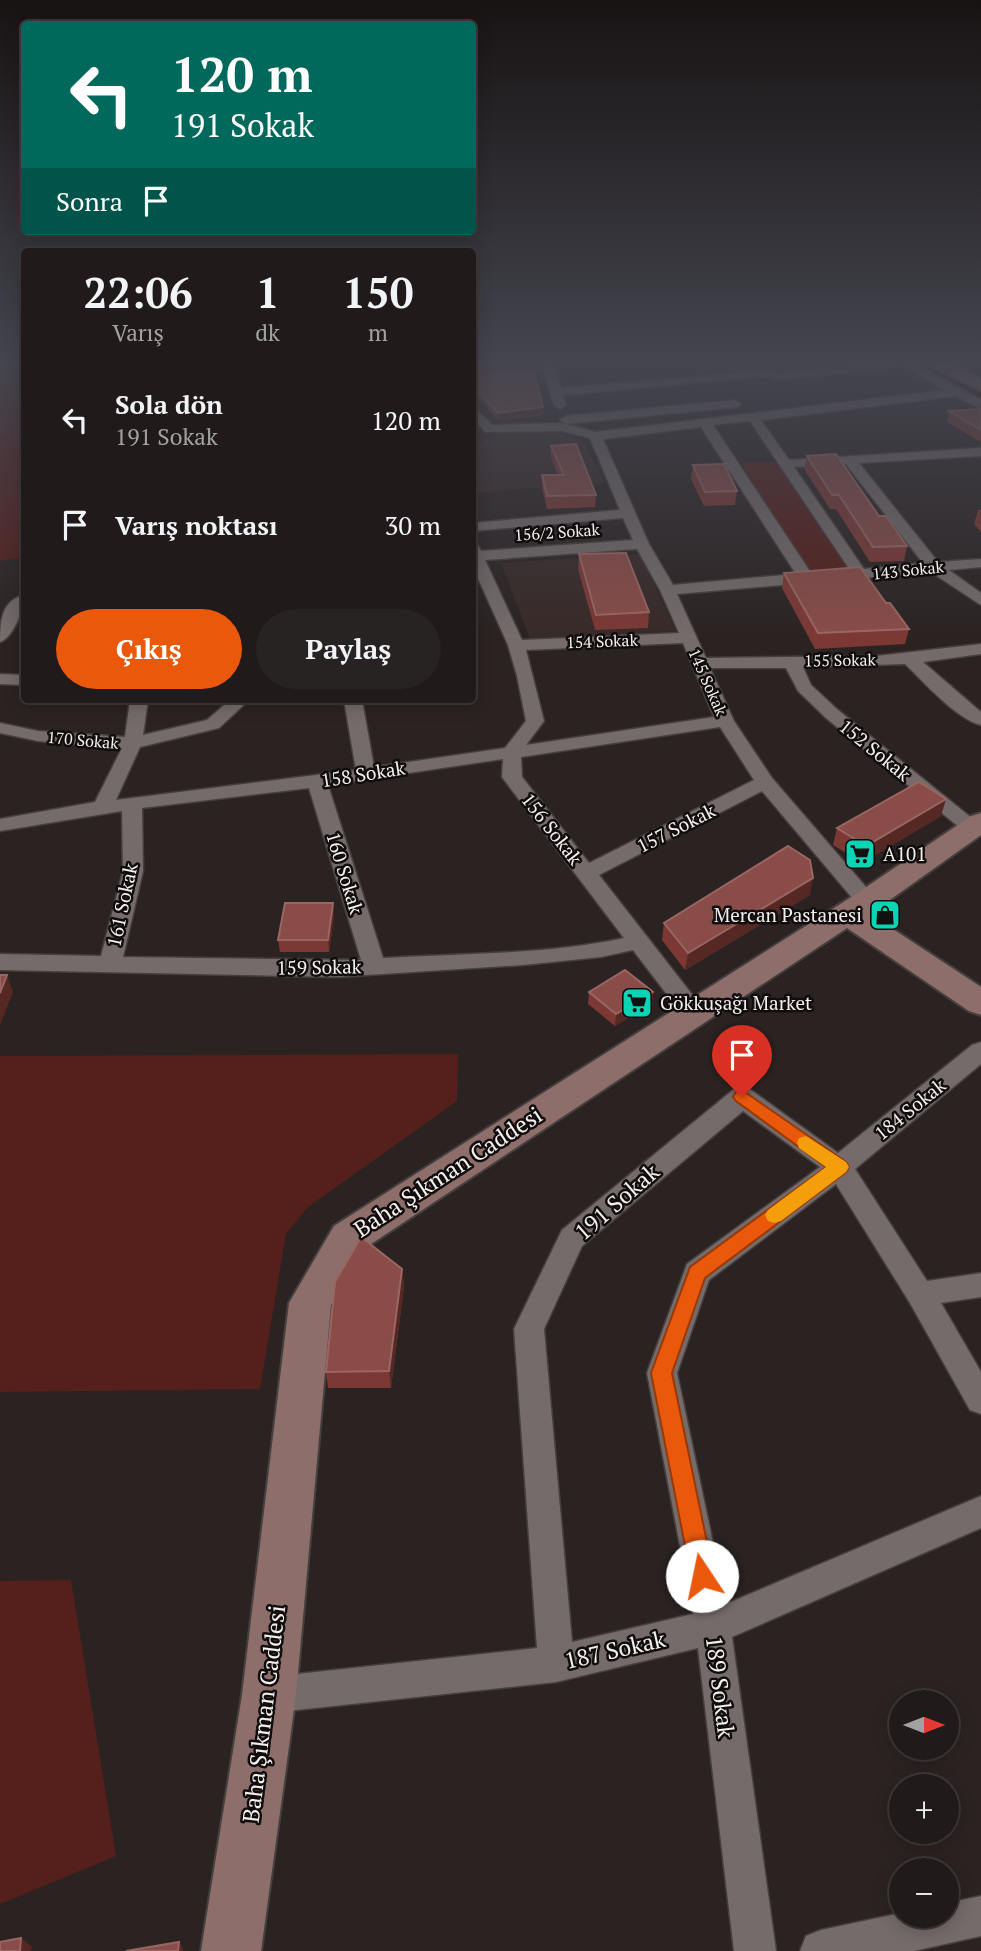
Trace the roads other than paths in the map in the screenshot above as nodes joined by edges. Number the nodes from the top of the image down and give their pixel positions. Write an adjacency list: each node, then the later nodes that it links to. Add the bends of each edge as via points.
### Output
1 (603, 454): 9 (street, 145 Sokak)
2 (725, 454): 17 (street)
3 (781, 454): 7 (street)
4 (966, 454): 5 (street)
5 (959, 455): 6 (street); 8 (street)
6 (850, 461): 7 (street); 15 (street)
7 (787, 464): 16 (street)
8 (974, 467)
9 (628, 513): 10 (street); 11 (street, 145 Sokak)
10 (476, 527)
11 (642, 544): 12 (street, 156/2 Sokak); 18 (street, 145 Sokak)
12 (476, 551)
13 (476, 556): 19 (street)
14 (981, 563): 15 (street, 143 Sokak)
15 (933, 566): 16 (street, 143 Sokak); 21 (street)
16 (861, 575): 17 (street, 143 Sokak)
17 (807, 579): 18 (street, 143 Sokak)
18 (668, 590): 24 (street, 145 Sokak)
19 (492, 593): 20 (street); 25 (street)
20 (476, 594)
21 (981, 600)
22 (13, 604): 23 (street)
23 (0, 637)
24 (689, 638): 25 (street, 154 Sokak); 29 (street, 145 Sokak)
25 (516, 645): 39 (street, via 535,721)
26 (981, 649): 27 (street, 155 Sokak)
27 (907, 657): 28 (street, 155 Sokak); 35 (street)
28 (791, 661): 29 (street, 155 Sokak); 46 (street, 152 Sokak, via 804,687 832,714)
29 (698, 663): 36 (street, 145 Sokak)
30 (0, 680): 31 (street)
31 (21, 680)
32 (139, 703): 38 (street)
33 (237, 703): 38 (street, 170 Sokak, via 213,724)
34 (353, 703): 40 (street)
35 (981, 720)
36 (725, 721): 39 (street, 158 Sokak); 42 (street, 145 Sokak)
37 (0, 728): 38 (street, 170 Sokak, via 38,736)
38 (133, 743): 44 (street)
39 (512, 751): 40 (street, 158 Sokak); 47 (street, 156 Sokak, via 512,777)
40 (366, 773): 41 (street, 158 Sokak)
41 (317, 781): 43 (street, 158 Sokak); 52 (street, 160 Sokak)
42 (765, 782): 47 (street, 157 Sokak); 48 (street, 145 Sokak)
43 (132, 804): 44 (street, 158 Sokak); 51 (street, 161 Sokak, via 133,871)
44 (103, 807): 45 (street, 158 Sokak)
45 (0, 825)
46 (976, 825): 48 (main road, Baha Şıkman Caddesi)
47 (586, 873): 49 (street, 156 Sokak)
48 (857, 907): 53 (main road); 54 (main road, Baha Şıkman Caddesi)
49 (637, 942): 52 (street, 159 Sokak, via 523,957); 54 (street, 156 Sokak)
50 (0, 962): 51 (street, 159 Sokak)
51 (110, 964): 52 (street, 159 Sokak, via 336,969)
52 (374, 965)
53 (981, 1003)
54 (693, 1012): 63 (main road, Baha Şıkman Caddesi, via 348,1238 310,1303)
55 (981, 1051): 56 (street, 184 Sokak)
56 (839, 1167): 58 (street); 61 (street, 189 Sokak, via 697,1273 662,1373); 62 (street, 191 Sokak, via 742,1097 572,1238 529,1329)
57 (981, 1284): 58 (street)
58 (920, 1294): 59 (street)
59 (981, 1400)
60 (981, 1513): 61 (street, 187 Sokak)
61 (713, 1627): 62 (street, 187 Sokak); 66 (street, 189 Sokak)
62 (556, 1664): 63 (street, 187 Sokak)
63 (269, 1695): 65 (main road, Baha Şıkman Caddesi)
64 (981, 1916): 67 (street)
65 (231, 1951)
66 (755, 1951)
67 (821, 1951)

